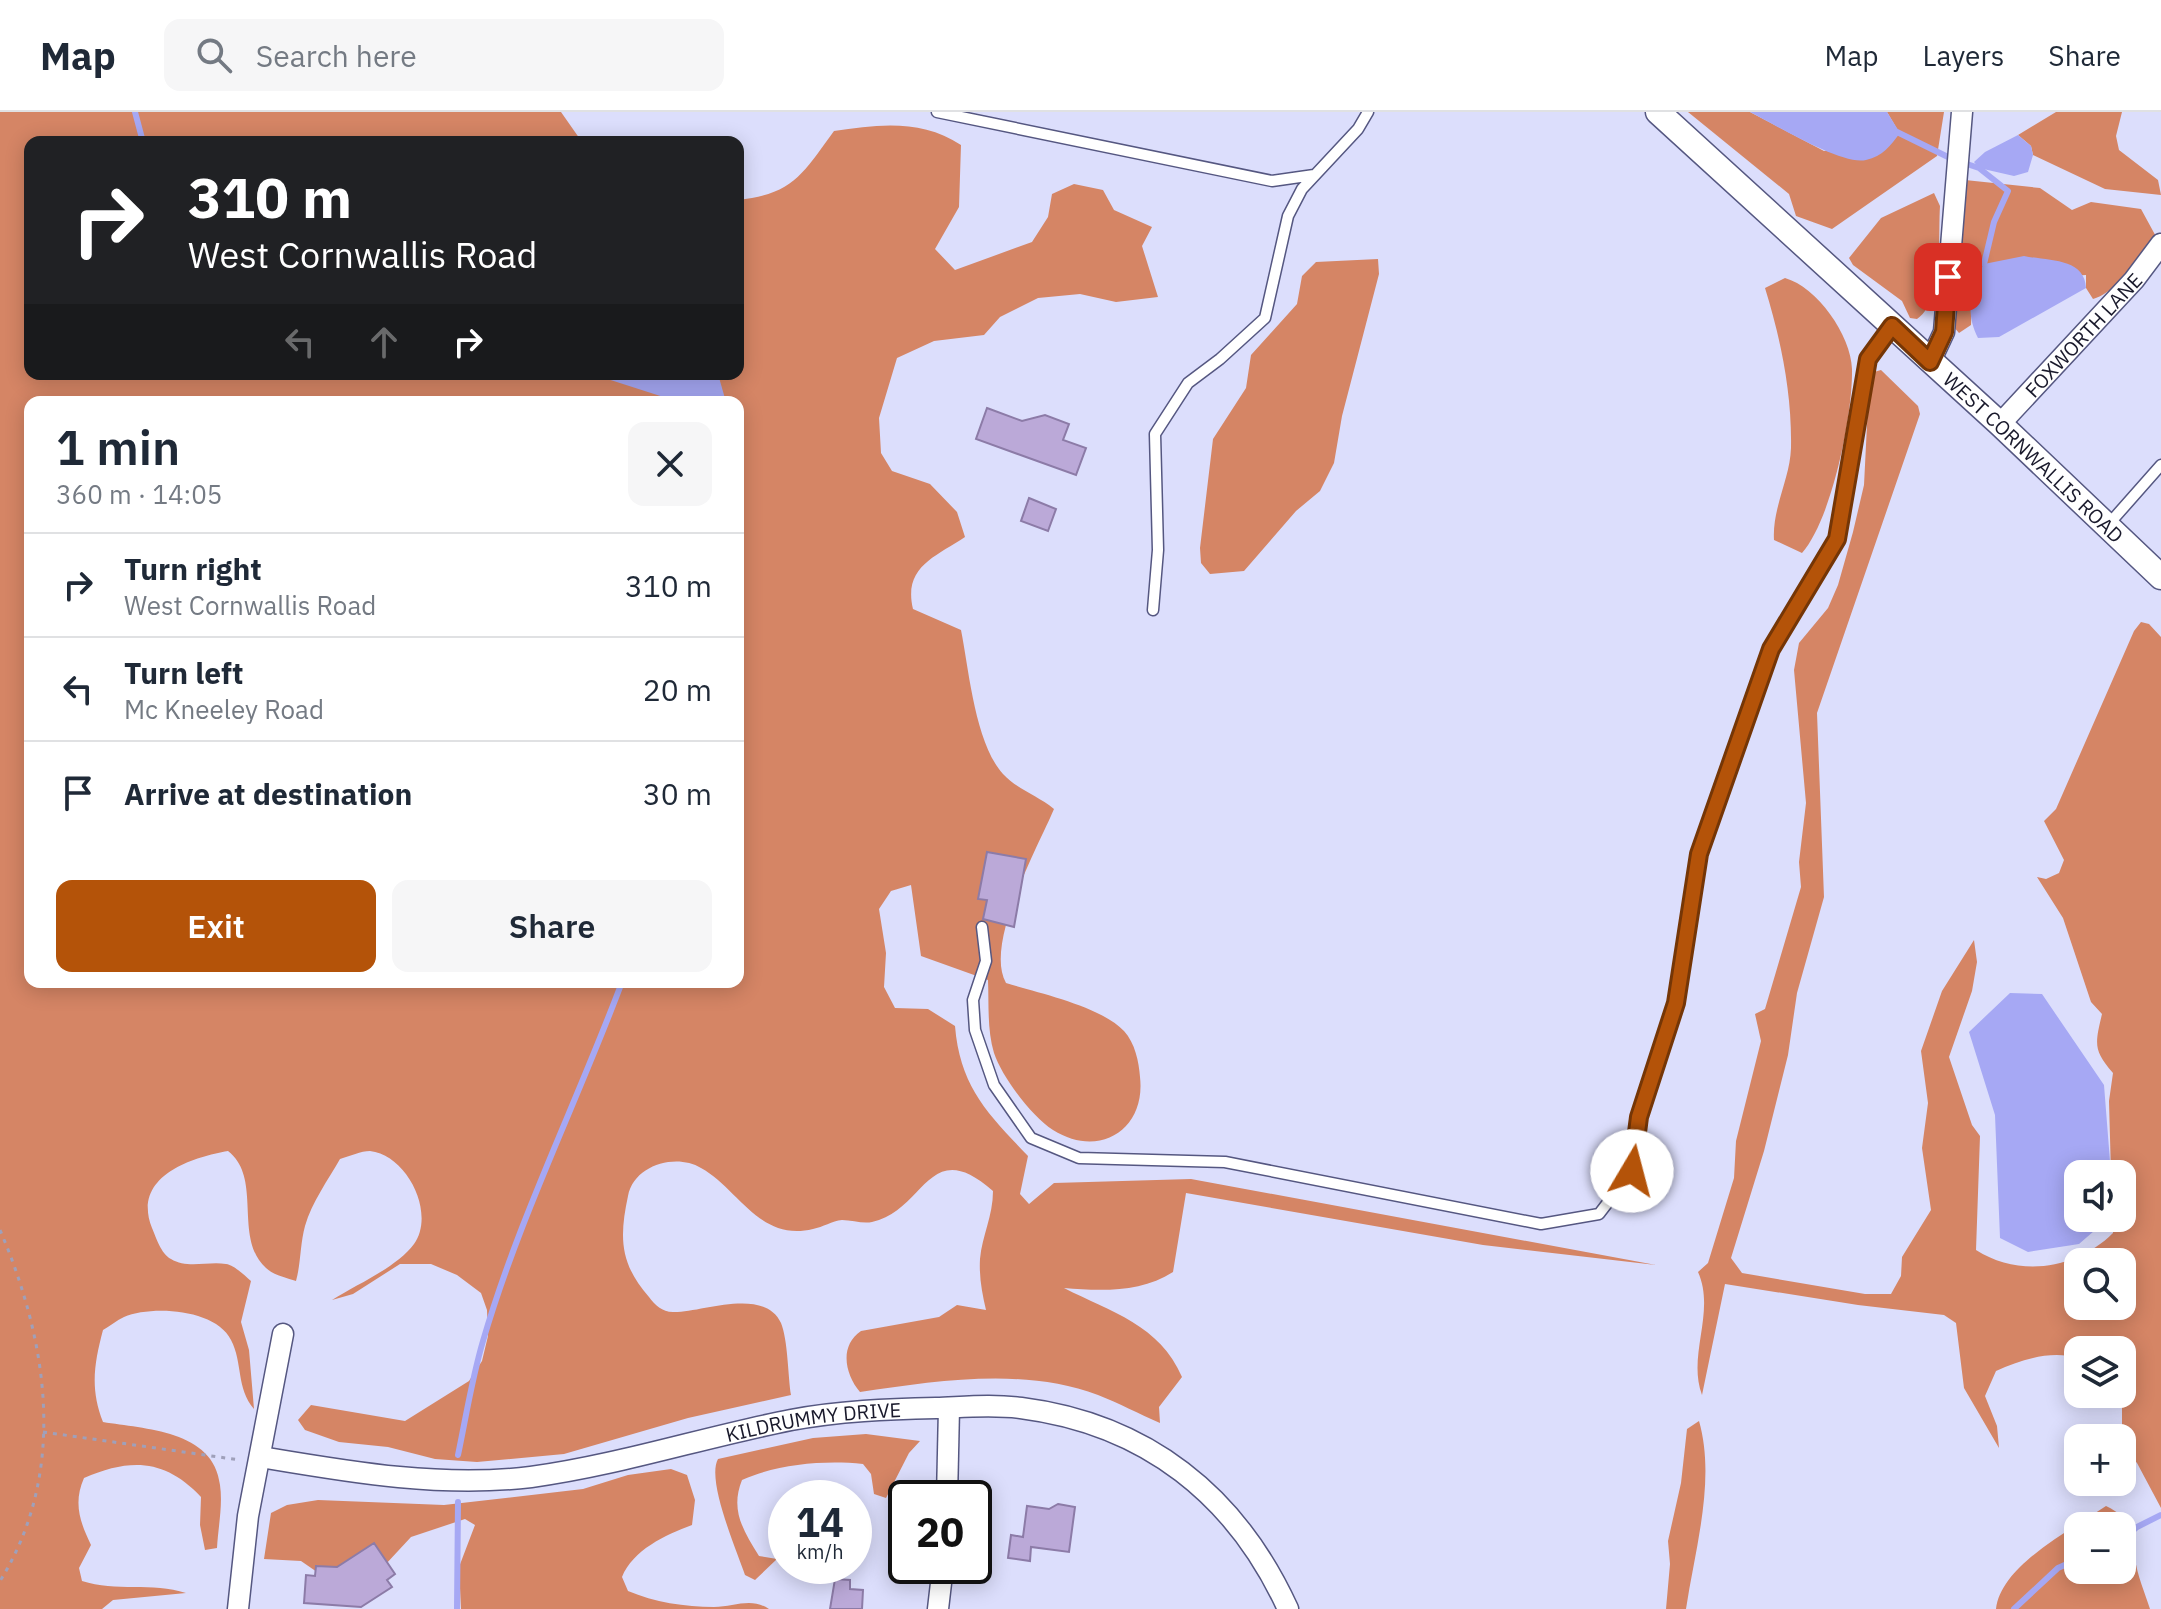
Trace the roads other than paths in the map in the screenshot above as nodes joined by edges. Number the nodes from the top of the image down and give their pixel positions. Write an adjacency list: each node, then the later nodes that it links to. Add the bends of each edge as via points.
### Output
1 (937, 112): 5 (lane, via 1272,181)
2 (1368, 112): 5 (lane)
3 (1658, 112): 7 (street, WEST CORNWALLIS ROAD)
4 (1962, 112): 8 (street, via 1944,332)
5 (1314, 175): 13 (lane, via 1288,216 1265,318 1188,383 1155,434 1158,550)
6 (2161, 244): 9 (street, FOXWORTH LANE)
7 (1892, 326): 8 (street, WEST CORNWALLIS ROAD); 14 (lane, via 1868,359 1837,539 1771,649 1721,784 1699,854 1676,1003 1639,1117 1632,1171 1599,1214 1541,1224 1225,1162 1079,1158 1031,1138 994,1085 975,1030 973,1000 986,961)
8 (1930, 362): 9 (street, WEST CORNWALLIS ROAD)
9 (2000, 424): 11 (street, WEST CORNWALLIS ROAD)
10 (2161, 465): 11 (lane)
11 (2108, 525): 12 (street, WEST CORNWALLIS ROAD)
12 (2161, 577)
13 (1153, 610)
14 (982, 927)
15 (283, 1334): 17 (street)
16 (949, 1408): 17 (street, KILDRUMMY DRIVE, via 811,1416 576,1470 498,1480 386,1476); 18 (street); 22 (street, KILDRUMMY DRIVE, via 1006,1407 1062,1414 1151,1450 1188,1475 1235,1521)
17 (260, 1460): 20 (street)
18 (947, 1480)
19 (941, 1584): 21 (street)
20 (238, 1609)
21 (938, 1609)
22 (1288, 1609)

